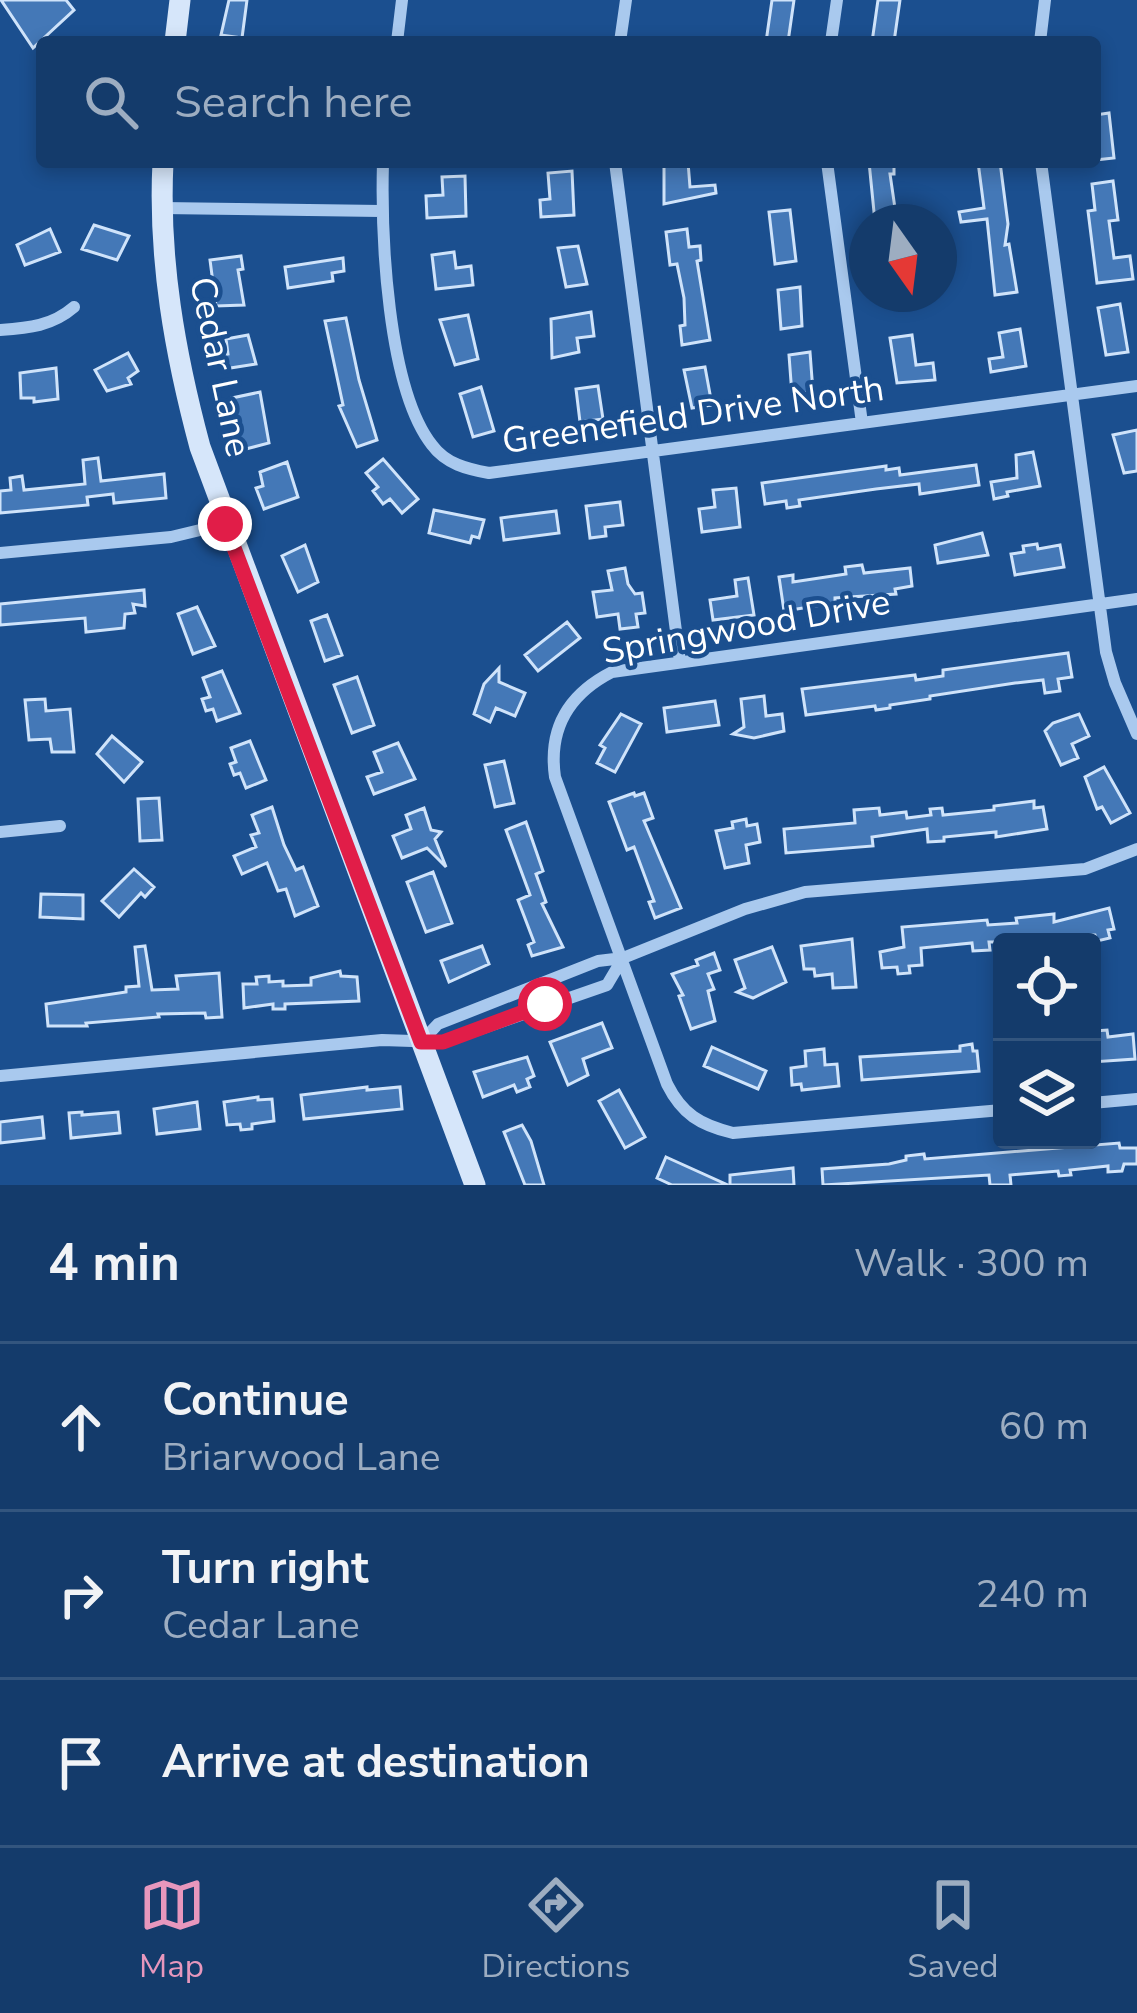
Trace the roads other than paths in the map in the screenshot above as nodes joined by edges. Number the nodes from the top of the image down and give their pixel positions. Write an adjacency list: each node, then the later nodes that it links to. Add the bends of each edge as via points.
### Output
1 (180, 0): 6 (main road)
2 (402, 0): 7 (street)
3 (626, 0): 8 (street)
4 (837, 0): 9 (street)
5 (1045, 0): 10 (street)
6 (176, 36)
7 (398, 36)
8 (621, 36)
9 (832, 36)
10 (1041, 36)
11 (163, 168): 16 (main road, Cedar Lane)
12 (382, 168): 17 (street, Greenefield Drive North)
13 (616, 168): 23 (street)
14 (828, 168): 22 (street)
15 (1042, 168): 21 (street)
16 (162, 208): 17 (street); 24 (main road, Cedar Lane, via 184,388)
17 (382, 211): 23 (street, Greenefield Drive North, via 401,368 440,454 489,473)
18 (74, 307): 19 (street, via 38,327)
19 (0, 331)
20 (1137, 386): 21 (street, Greenefield Drive North)
21 (1071, 395): 22 (street, Greenefield Drive North); 27 (street)
22 (862, 423): 23 (street, Greenefield Drive North)
23 (651, 451): 28 (street)
24 (225, 524): 25 (street); 34 (main road, Cedar Lane)
25 (0, 553)
26 (1137, 598): 27 (street, Springwood Drive)
27 (1099, 604): 28 (street, Springwood Drive); 29 (street, via 1114,683)
28 (680, 662): 33 (street, Springwood Drive, via 593,682 567,707 554,741 555,777)
29 (1137, 734)
30 (61, 826): 31 (street)
31 (0, 832)
32 (1137, 849): 33 (street, via 1085,869 805,892)
33 (623, 958): 34 (street, via 438,1024); 34 (street, via 607,985 443,1042); 38 (street, Springwood Drive, via 674,1097 696,1121 733,1133)
34 (421, 1042): 35 (street); 39 (main road, Cedar Lane)
35 (0, 1076)
36 (1137, 1099): 37 (street)
37 (1101, 1101)
38 (993, 1111)
39 (475, 1185)

